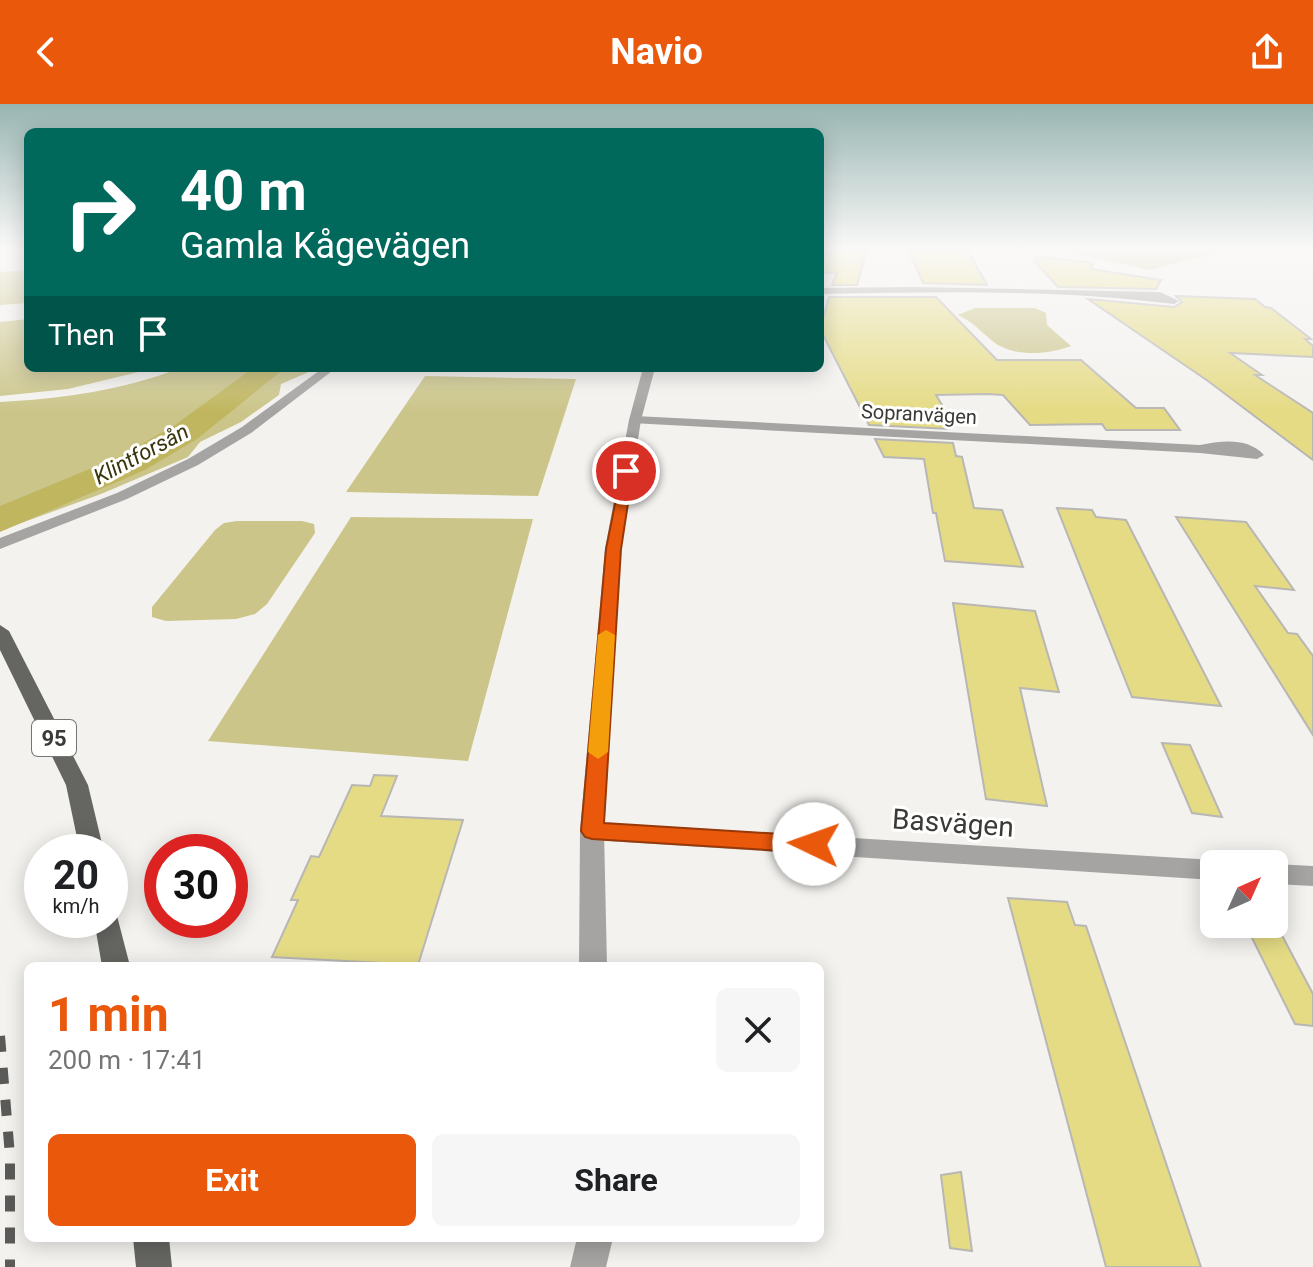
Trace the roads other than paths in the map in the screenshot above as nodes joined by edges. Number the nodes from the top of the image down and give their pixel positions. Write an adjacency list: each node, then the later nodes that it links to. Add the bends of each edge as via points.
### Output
1 (324, 372): 5 (street, via 194,461)
2 (648, 372): 3 (street)
3 (635, 420): 4 (street, Sopranvägen); 7 (street, via 613,549)
4 (1200, 449)
5 (0, 544)
6 (0, 631): 8 (main road, 95, via 77,785)
7 (592, 831): 9 (street, Basvägen); 14 (street)
8 (88, 834)
9 (1200, 869)
10 (1288, 875): 11 (street)
11 (1313, 876)
12 (111, 938): 13 (main road)
13 (115, 962)
14 (593, 962)
15 (151, 1242): 17 (main road)
16 (594, 1242): 18 (street)
17 (154, 1267)
18 (588, 1267)

